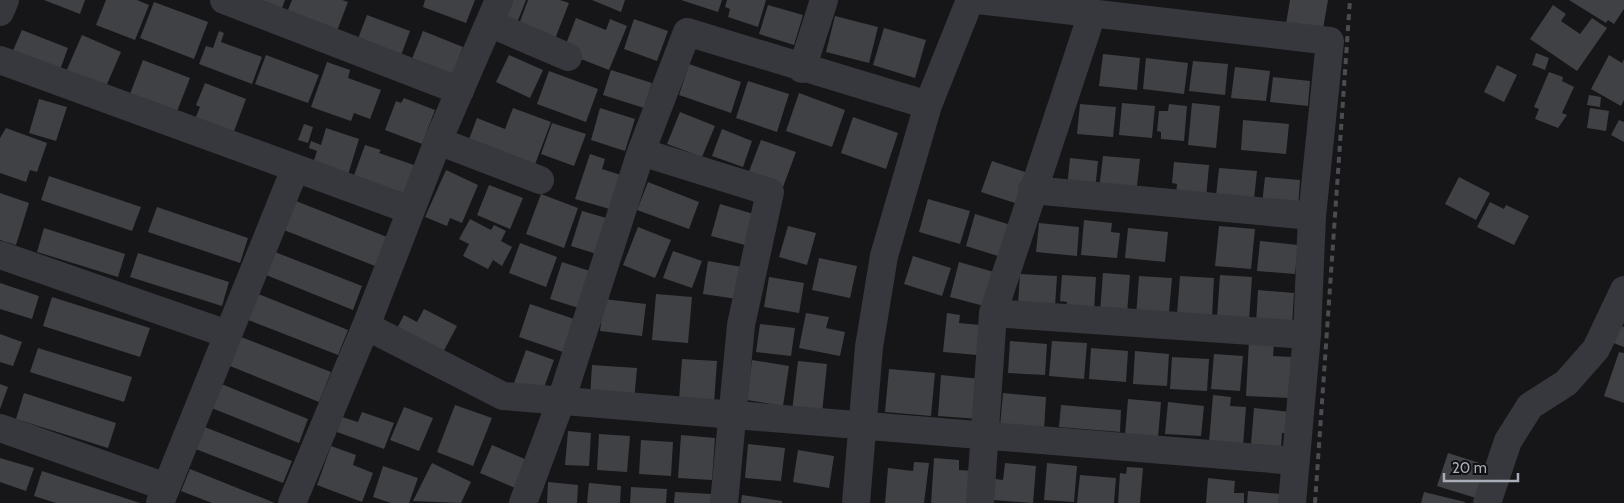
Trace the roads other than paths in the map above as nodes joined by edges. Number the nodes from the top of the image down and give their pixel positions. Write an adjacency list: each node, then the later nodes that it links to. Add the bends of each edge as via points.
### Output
1 (5, 0): 7 (street)
2 (224, 0): 12 (street)
3 (824, 0): 11 (street)
4 (970, 0): 13 (street)
5 (978, 0): 8 (street)
6 (494, 11): 9 (street); 12 (street)
7 (0, 12)
8 (1092, 14): 18 (street); 20 (street, via 1330,41)
9 (568, 57)
10 (0, 60): 16 (street)
11 (802, 69): 13 (street); 15 (street, via 687,32)
12 (460, 91): 14 (street)
13 (928, 105): 29 (street, via 884,256 869,347)
14 (438, 141): 17 (street); 19 (street)
15 (641, 152): 27 (street); 28 (street, via 770,192 741,325)
16 (295, 169): 19 (street); 25 (street)
17 (540, 180)
18 (1032, 190): 20 (street); 23 (street)
19 (410, 210): 24 (street)
20 (1312, 216): 26 (street)
21 (0, 255): 25 (street)
22 (1624, 290): 40 (street, via 1596,349 1566,383 1530,406 1508,441)
23 (993, 313): 26 (street); 31 (street)
24 (366, 326): 27 (street, via 503,396); 34 (street)
25 (227, 334): 33 (street)
26 (1307, 334): 32 (street)
27 (561, 401): 28 (street); 35 (street)
28 (732, 414): 29 (street); 36 (street)
29 (862, 425): 31 (street); 37 (street)
30 (0, 428): 33 (street)
31 (984, 434): 32 (street); 38 (street)
32 (1296, 461): 39 (street)
33 (163, 495)
34 (292, 503)
35 (523, 503)
36 (724, 503)
37 (856, 503)
38 (980, 503)
39 (1292, 503)
40 (1487, 503)

